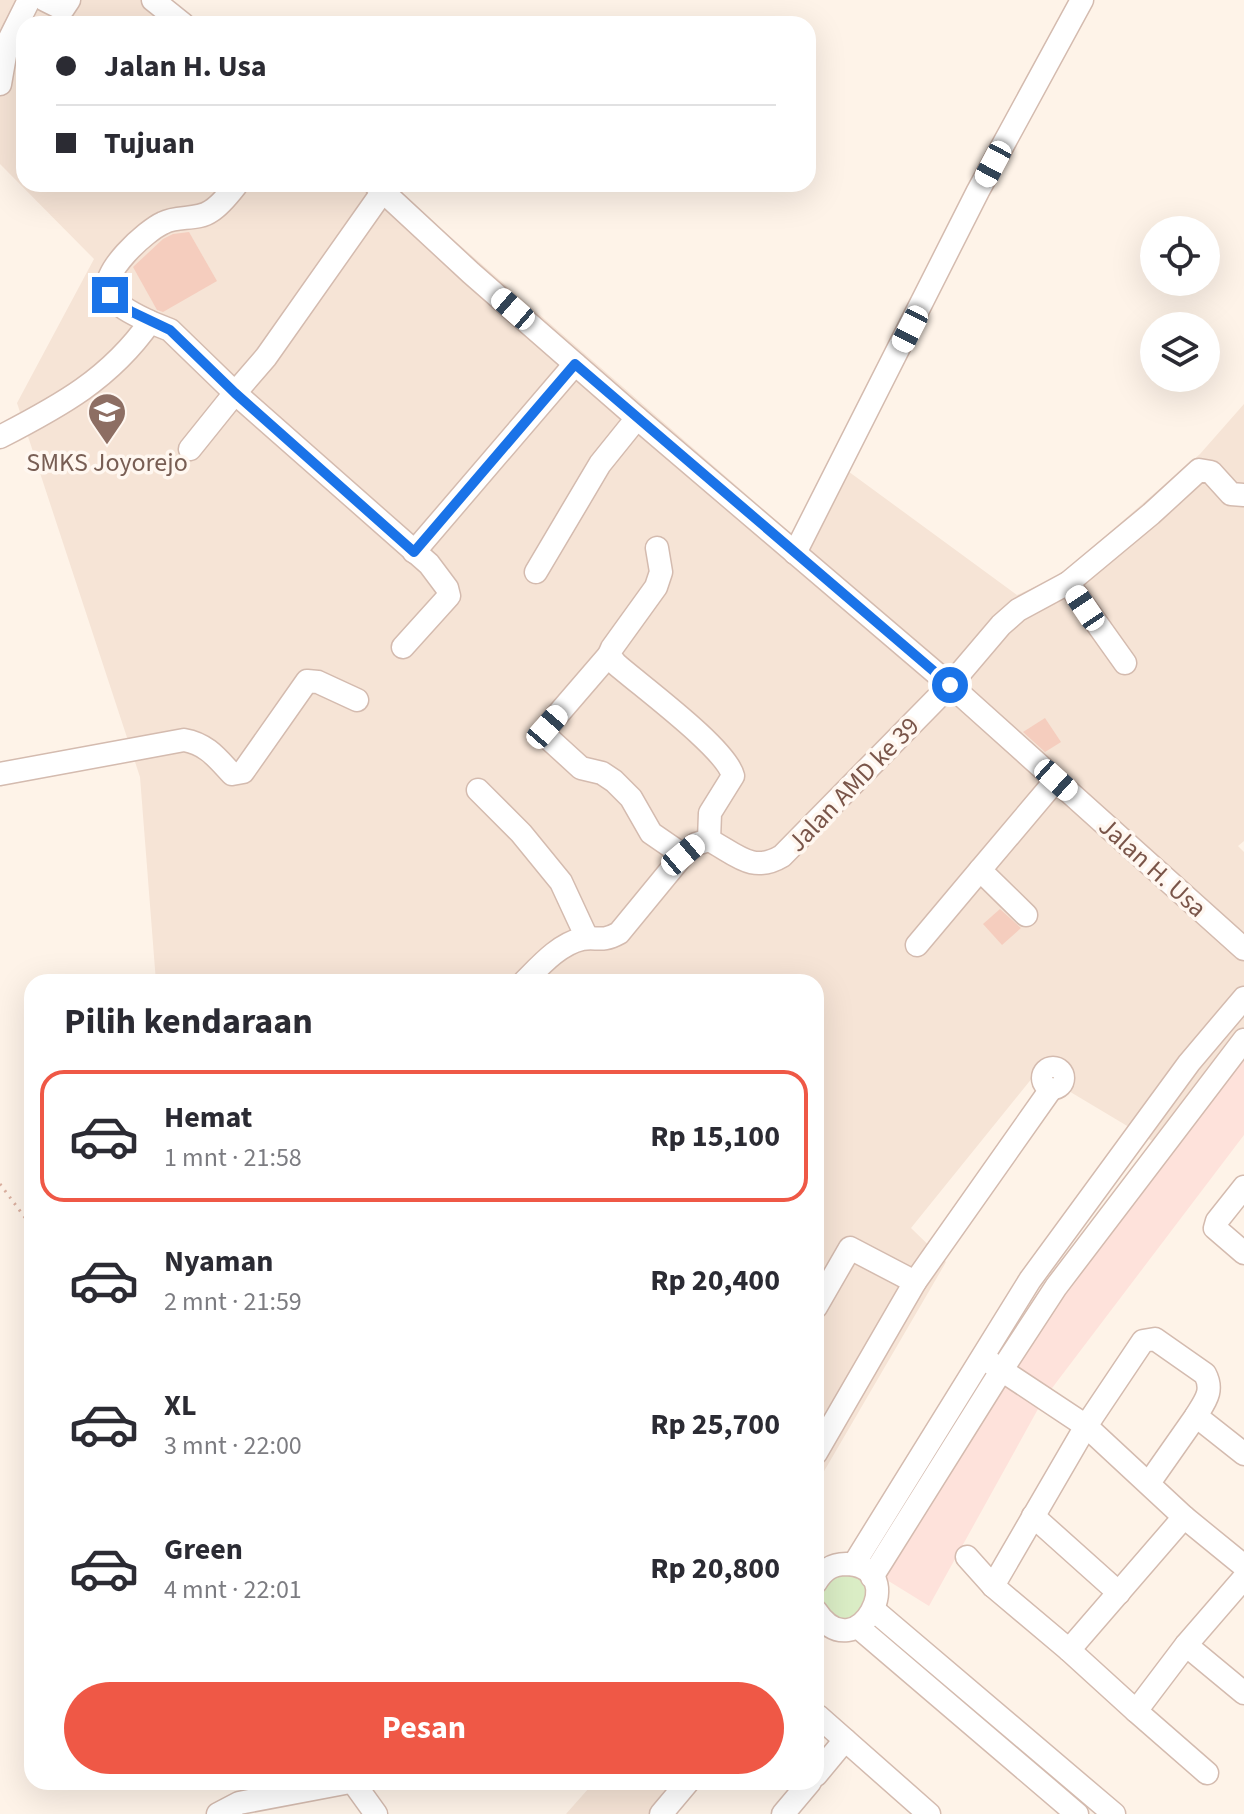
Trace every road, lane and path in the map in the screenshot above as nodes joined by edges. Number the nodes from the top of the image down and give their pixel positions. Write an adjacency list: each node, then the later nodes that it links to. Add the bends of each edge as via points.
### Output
1 (45, 0): 2 (street, via 63,9)
2 (69, 0)
3 (153, 0): 5 (street)
4 (1082, 0): 20 (street, via 978,191)
5 (173, 16)
6 (16, 26): 7 (street)
7 (0, 84)
8 (230, 192): 11 (street, via 211,212 161,223 114,269 110,295)
9 (376, 192): 13 (street, via 266,357)
10 (383, 192): 12 (street, Jalan H. Usa)
11 (150, 322): 13 (street, via 170,330); 15 (street, via 130,351 81,393)
12 (575, 364): 14 (street, Jalan H. Usa); 19 (street)
13 (235, 393): 16 (street); 19 (street)
14 (637, 418): 20 (street, Jalan H. Usa); 21 (street, via 600,464)
15 (0, 437)
16 (190, 449)
17 (1244, 495): 22 (street, Jalan AMD ke 39, via 1231,494 1211,472 1199,470)
18 (657, 548): 24 (street, via 661,572 656,587)
19 (414, 552): 23 (street, via 429,564 449,596)
20 (795, 553): 26 (street, Jalan H. Usa)
21 (536, 572)
22 (1068, 583): 25 (street); 26 (street, Jalan AMD ke 39, via 1010,618)
23 (403, 647)
24 (609, 655): 31 (street, via 731,766 733,776 710,813); 32 (street, via 547,727 547,737 581,768 614,781 651,833)
25 (1125, 663)
26 (950, 685): 29 (street, Jalan H. Usa); 31 (street, Jalan AMD ke 39, via 782,856 768,865 755,865)
27 (357, 700): 28 (street, via 307,681 237,775 199,743 184,740)
28 (0, 774)
29 (1056, 780): 33 (street); 37 (street, Jalan H. Usa)
30 (478, 790): 35 (street, via 561,882)
31 (709, 840): 32 (street)
32 (683, 855): 35 (street, via 619,933)
33 (980, 870): 34 (street); 36 (street)
34 (1026, 915)
35 (587, 938): 38 (street, via 566,944)
36 (917, 945)
37 (1244, 949)
38 (533, 974)
39 (1244, 998): 48 (street, via 1189,1063 1030,1280)
40 (1244, 1040): 48 (street)
41 (1064, 1083): 46 (street)
42 (0, 1184): 44 (path)
43 (1244, 1187): 45 (street, via 1215,1228)
44 (24, 1216)
45 (1244, 1253)
46 (915, 1282): 47 (street, via 850,1248); 51 (street)
47 (824, 1293)
48 (992, 1364): 50 (street); 59 (street)
49 (1196, 1416): 50 (street, via 1209,1394 1205,1374 1149,1338); 52 (street); 53 (street)
50 (1086, 1426): 53 (street); 54 (street)
51 (824, 1439)
52 (1244, 1454)
53 (1149, 1483): 55 (street)
54 (1033, 1516): 61 (street); 62 (street)
55 (1184, 1517): 57 (street); 62 (street)
56 (967, 1557): 61 (street)
57 (1244, 1566)
58 (824, 1570): 59 (street, via 837,1564)
59 (863, 1571): 63 (street, via 878,1594)
60 (1244, 1578): 65 (street)
61 (993, 1586): 66 (street)
62 (1119, 1593): 66 (street)
63 (866, 1619): 64 (street, via 840,1629); 82 (street); 83 (street)
64 (824, 1623)
65 (1186, 1645): 67 (street); 68 (street)
66 (1069, 1650): 68 (street)
67 (1244, 1693)
68 (1136, 1711): 72 (street)
69 (824, 1721): 70 (street)
70 (845, 1740): 71 (street); 81 (street)
71 (824, 1765)
72 (1207, 1773)
73 (309, 1790): 78 (street, via 239,1803)
74 (358, 1790): 79 (street)
75 (682, 1790): 80 (street)
76 (804, 1790): 77 (street)
77 (790, 1811)
78 (218, 1814)
79 (376, 1814)
80 (663, 1814)
81 (929, 1814)
82 (1077, 1814)
83 (1114, 1814)

